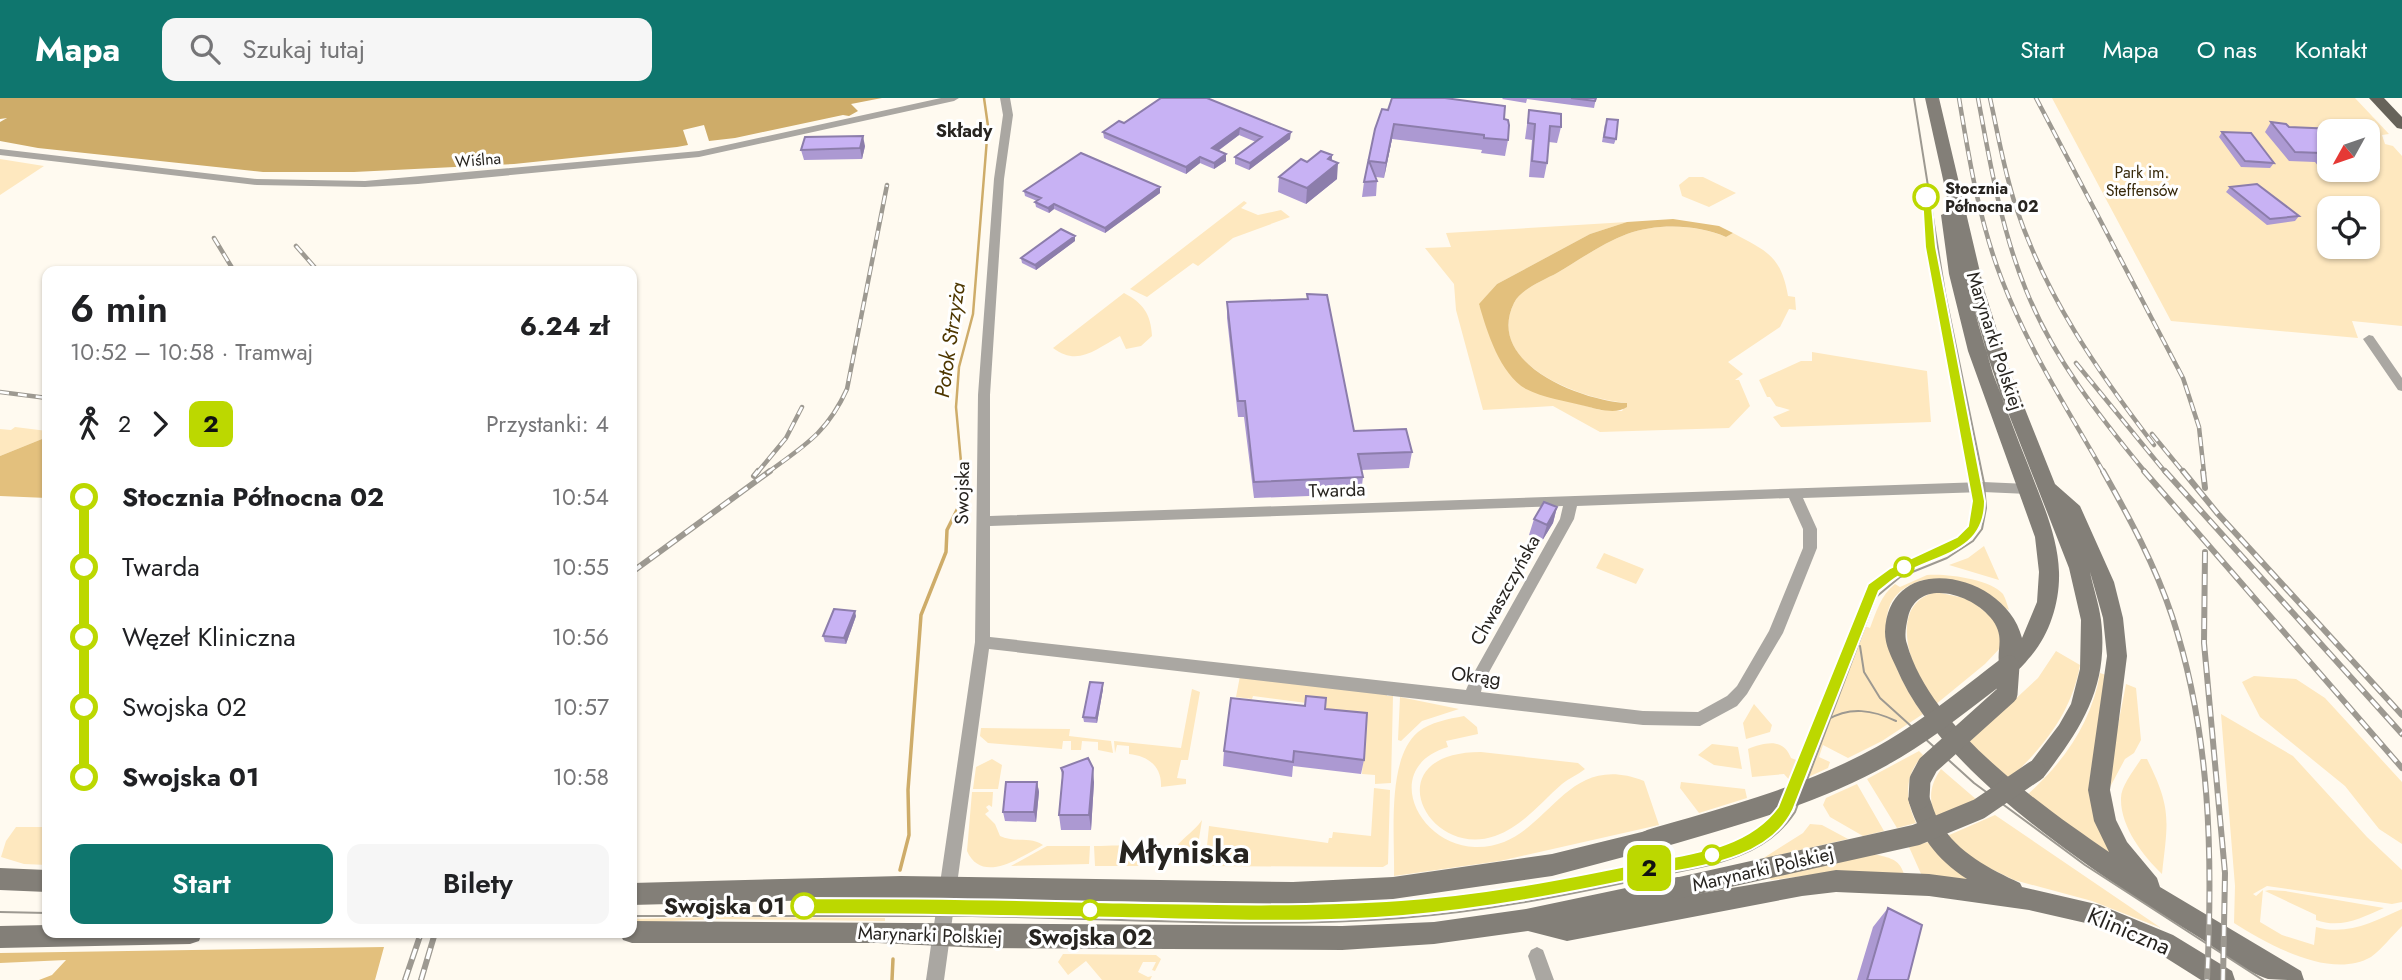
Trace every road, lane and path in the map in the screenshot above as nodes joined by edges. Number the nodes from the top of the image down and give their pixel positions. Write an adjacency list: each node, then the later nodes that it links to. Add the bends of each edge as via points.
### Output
1 (954, 98): 6 (street, Wiślna, via 699,154 418,181 257,182)
2 (1005, 98): 12 (street, Swojska, via 1008,115 988,328)
3 (1932, 98): 9 (main road, Marynarki Polskiej, via 1949,175 1945,190 1965,276)
4 (2376, 98): 5 (main road)
5 (2402, 125)
6 (0, 152)
7 (2369, 339): 8 (street)
8 (2402, 387)
9 (2037, 487): 10 (street, Twarda); 14 (main road, Marynarki Polskiej, via 2049,572 2046,603 2040,625); 21 (main road, via 2073,511 2104,582 2117,656 2099,790 2119,849); 22 (main road, Marynarki Polskiej, bridge, via 2085,586 2092,647 2085,692 2067,731 2035,771 1985,807 1916,835)
10 (1794, 494): 11 (street, Twarda); 15 (street, Okrąg, via 1810,529 1810,548 1776,634 1742,690 1724,708 1700,719 1663,720)
11 (1571, 502): 12 (street, Twarda); 15 (street, Chwaszczyńska, via 1567,519)
12 (984, 521): 13 (street, Swojska)
13 (982, 642): 15 (street, Okrąg); 18 (street, Swojska)
14 (2009, 666): 18 (main road, Marynarki Polskiej, bridge, via 1914,736 1847,773 1745,813 1552,865 1393,888 1293,893); 20 (main road, bridge, via 2007,694 1928,765 1920,780 1919,799 1923,817 1948,852 1979,875); 21 (main road, Kliniczna, via 2012,636 1997,611 1967,591 1949,586 1920,589 1908,597 1896,623 1896,638 1899,657 1925,705 1999,780 2086,851)
15 (1472, 696)
16 (0, 879): 17 (main road)
17 (42, 881)
18 (948, 887): 19 (main road, Marynarki Polskiej); 25 (street, Swojska)
19 (637, 894)
20 (2029, 899): 22 (main road, via 1898,882 1836,881 1567,930); 30 (main road, Kliniczna, via 2131,928)
21 (2161, 901): 31 (main road, Kliniczna)
22 (1526, 920): 25 (main road, Marynarki Polskiej, via 1434,933 1342,938)
23 (637, 932): 25 (main road, Marynarki Polskiej)
24 (42, 936): 26 (main road)
25 (941, 936): 28 (street, Swojska)
26 (0, 937)
27 (1537, 956): 29 (street)
28 (935, 980)
29 (1545, 980)
30 (2223, 980)
31 (2292, 980)

